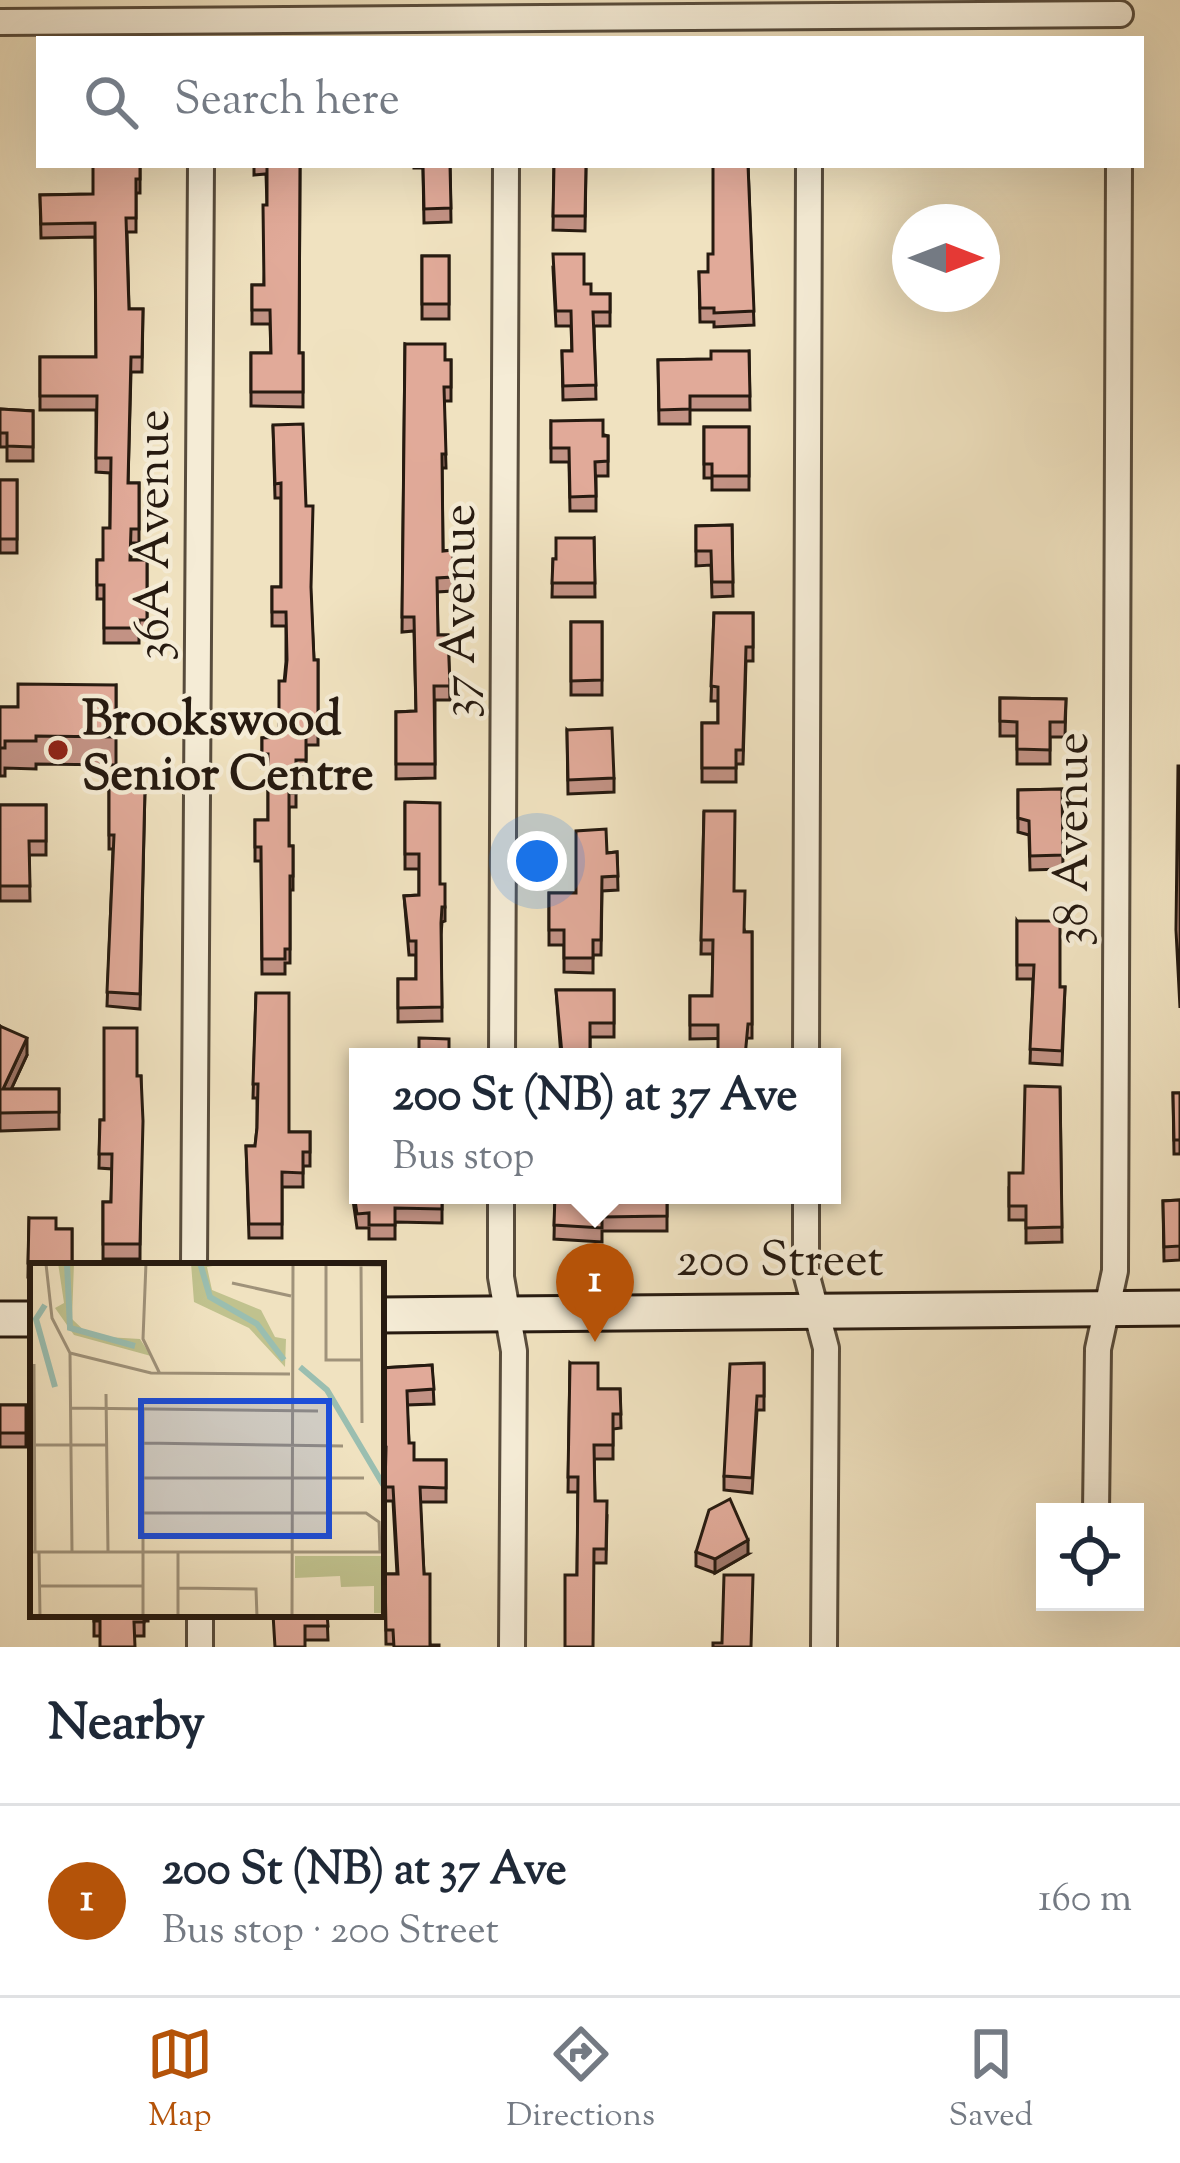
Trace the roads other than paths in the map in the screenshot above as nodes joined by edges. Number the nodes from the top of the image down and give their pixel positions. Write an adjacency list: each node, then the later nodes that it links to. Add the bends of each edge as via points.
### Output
1 (1120, 18): 3 (street)
2 (0, 22): 5 (street)
3 (810, 28): 4 (street)
4 (506, 29): 5 (street)
5 (202, 30)
6 (201, 168): 14 (street, 36A Avenue)
7 (506, 168): 10 (street, 37 Avenue)
8 (809, 168): 11 (street)
9 (1119, 168): 15 (street, 38 Avenue, via 1115,1247)
10 (502, 1048)
11 (806, 1048)
12 (501, 1204): 18 (street)
13 (806, 1204): 17 (street)
14 (194, 1263)
15 (1107, 1308): 16 (main road, 200 Street); 17 (main road, 200 Street); 22 (street, 38 Avenue, via 1098,1349)
16 (1180, 1308)
17 (815, 1310): 18 (main road, 200 Street); 24 (street, via 826,1348)
18 (506, 1313): 19 (main road, 200 Street); 23 (street, via 514,1351)
19 (384, 1315)
20 (30, 1318): 21 (main road)
21 (0, 1319)
22 (1096, 1503)
23 (512, 1647)
24 (824, 1647)

